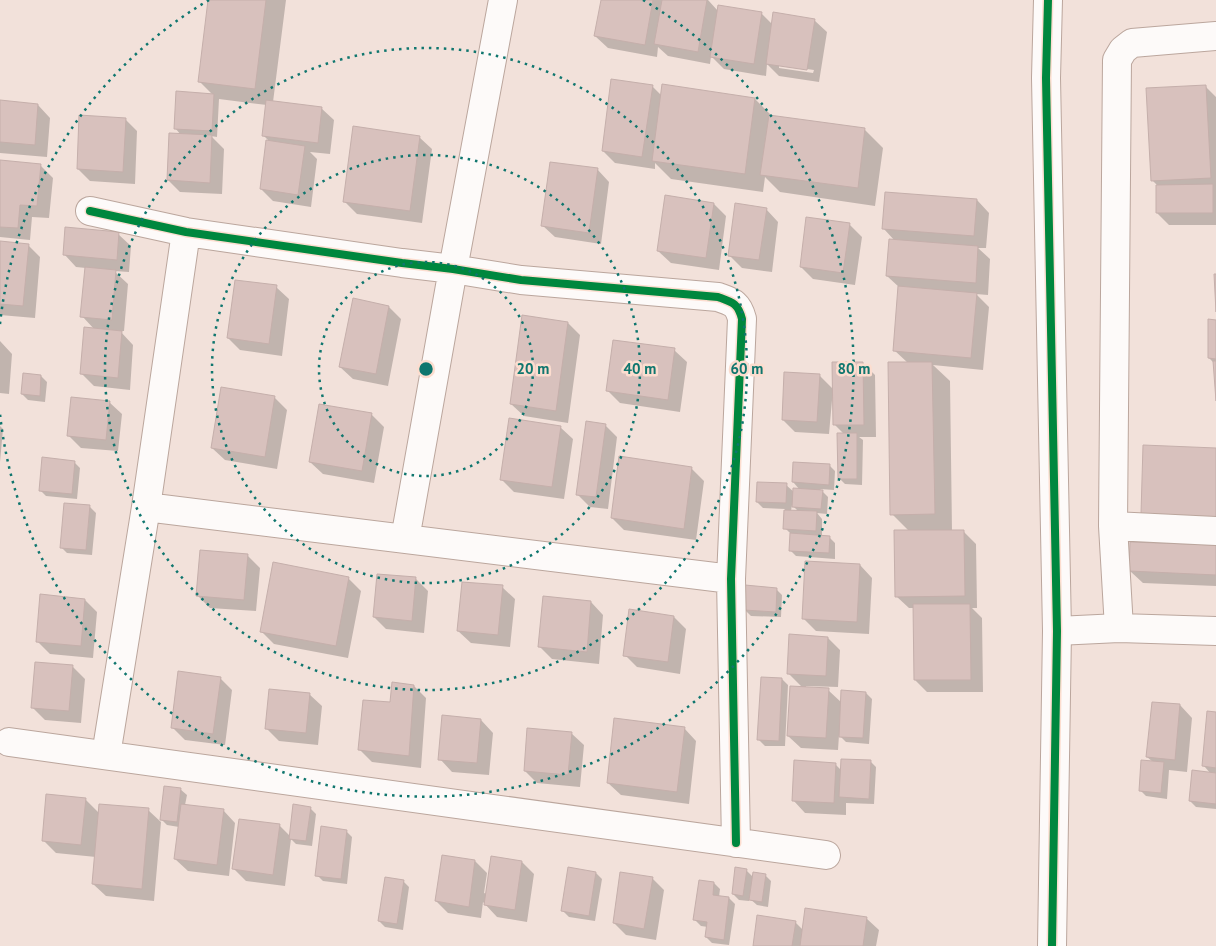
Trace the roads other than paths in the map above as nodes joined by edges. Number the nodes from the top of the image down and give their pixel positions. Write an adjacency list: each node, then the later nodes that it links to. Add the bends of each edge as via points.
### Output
1 (504, 0): 6 (street)
2 (1047, 0): 13 (street)
3 (1216, 36): 8 (street, via 1132,43 1118,60)
4 (90, 211): 5 (street)
5 (186, 232): 6 (street); 7 (street)
6 (453, 268): 10 (street); 11 (street, via 521,280 718,297 739,308 742,319)
7 (146, 507): 10 (street); 16 (street)
8 (1113, 526): 9 (street); 12 (street)
9 (1216, 531)
10 (405, 539): 11 (street)
11 (731, 580): 17 (street)
12 (1119, 628): 13 (street); 14 (street)
13 (1057, 631): 19 (street)
14 (1216, 631)
15 (9, 742): 16 (street)
16 (106, 755): 17 (street)
17 (736, 843): 18 (street)
18 (826, 855)
19 (1052, 946)

